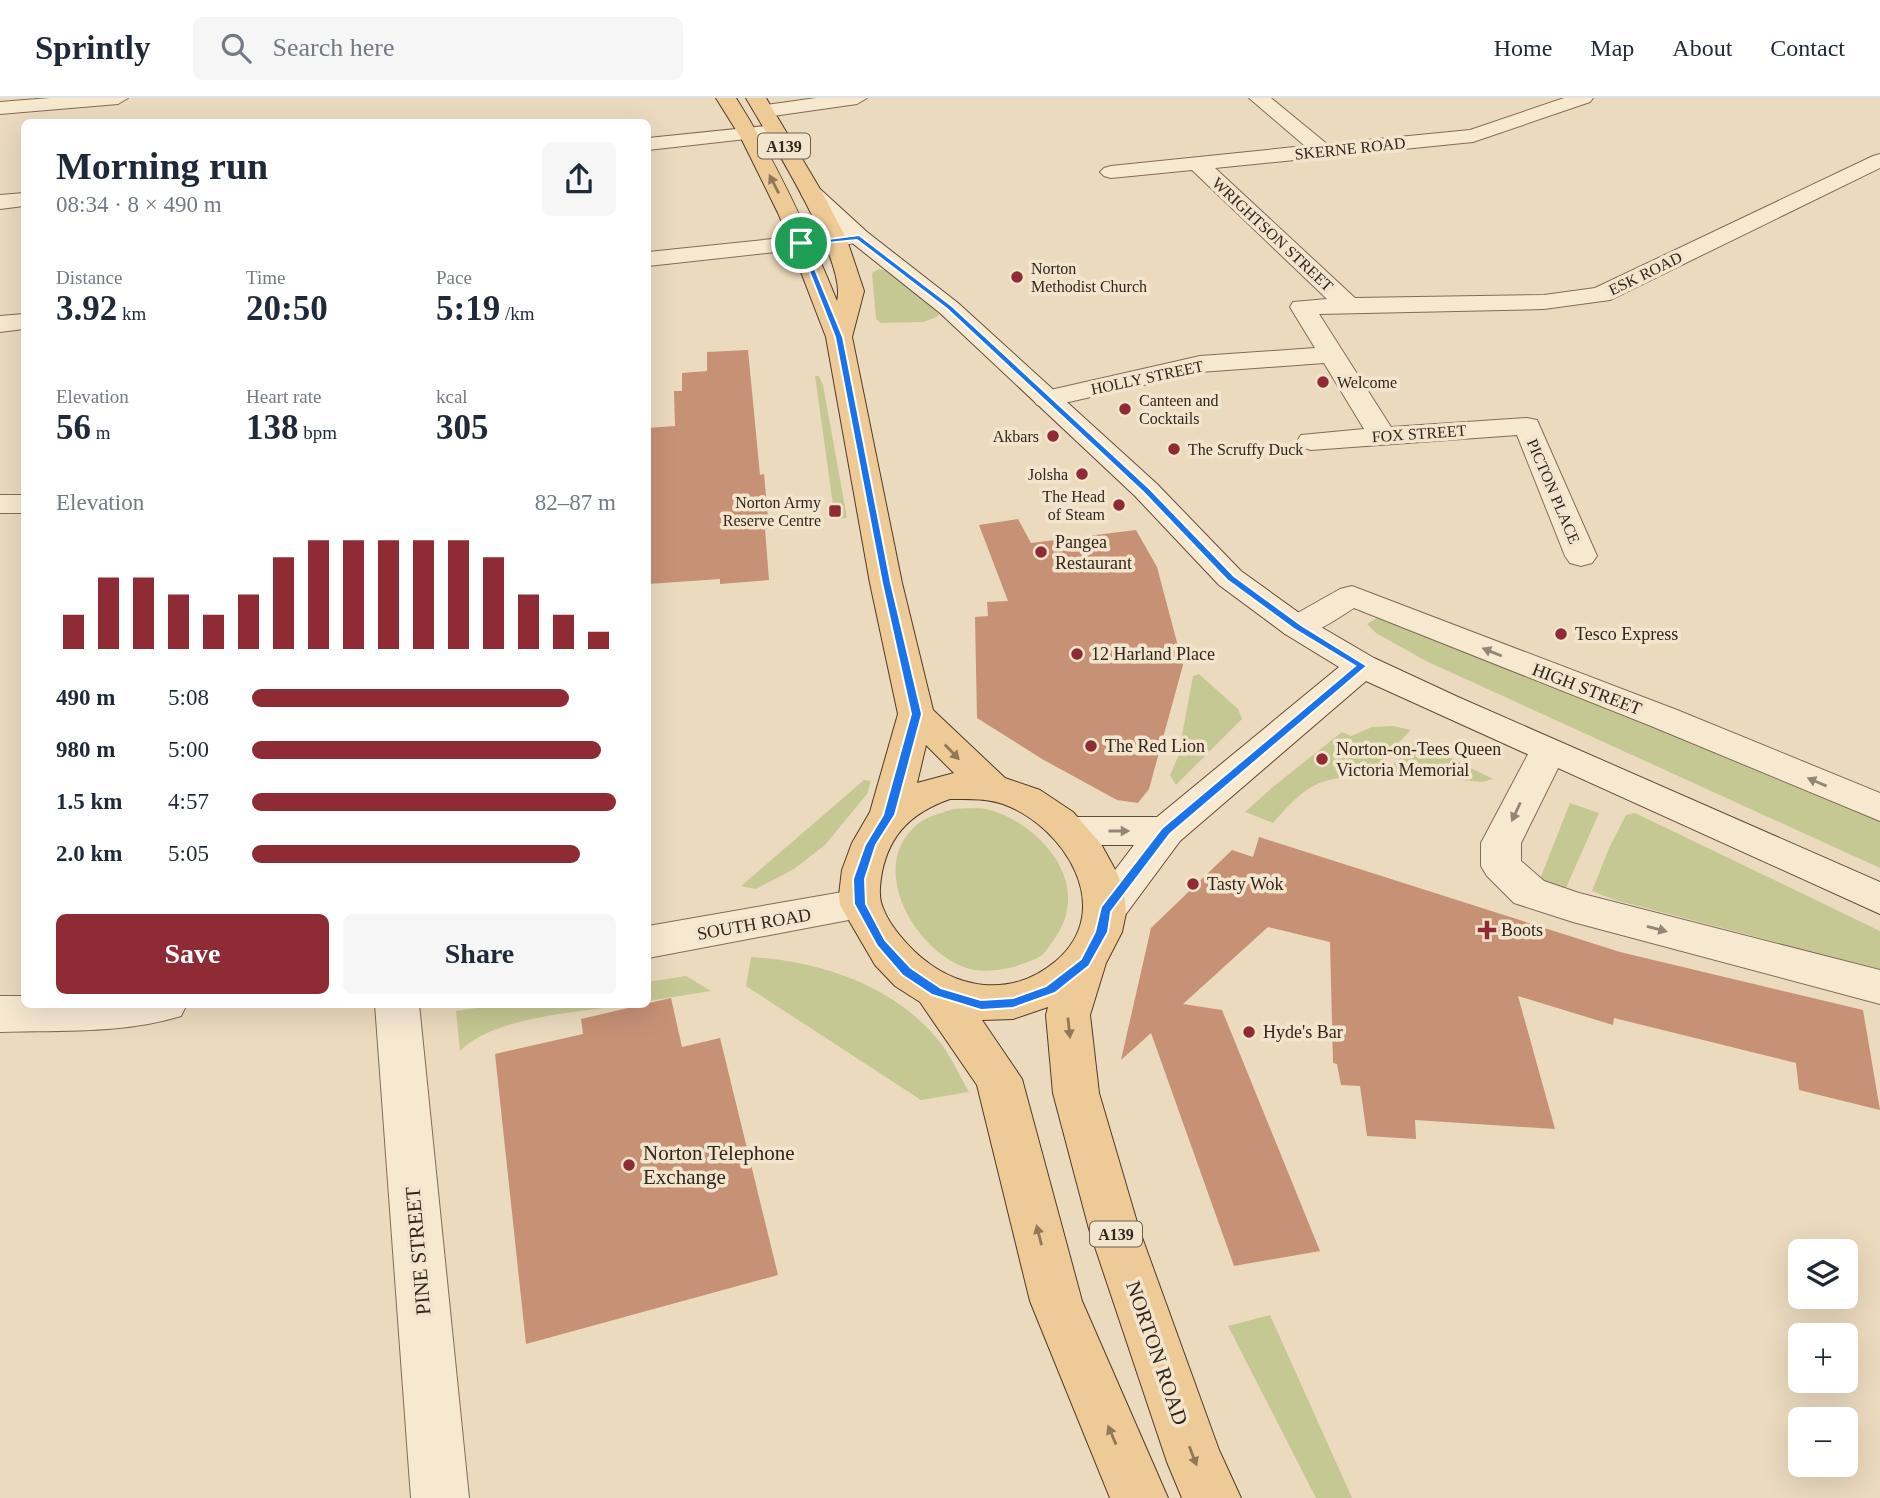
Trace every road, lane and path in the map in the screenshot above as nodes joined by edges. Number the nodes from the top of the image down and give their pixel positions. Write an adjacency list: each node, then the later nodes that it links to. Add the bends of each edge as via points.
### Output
1 (118, 98): 7 (street)
2 (726, 98): 9 (main road, A139)
3 (857, 98): 6 (street)
4 (1259, 98): 11 (street)
5 (1583, 98): 11 (street, SKERNE ROAD, via 1473,136)
6 (761, 104): 8 (main road, A139)
7 (0, 107)
8 (775, 131): 9 (street); 15 (main road, A139)
9 (748, 134): 10 (street); 19 (main road, A139, one-way to 9)
10 (651, 144)
11 (1324, 151): 13 (street, SKERNE ROAD)
12 (1880, 160): 21 (street, ESK ROAD, via 1601,295 1544,302)
13 (1197, 163): 14 (street, SKERNE ROAD); 21 (street, WRIGHTSON STREET)
14 (1111, 172)
15 (812, 194): 18 (street)
16 (21, 200): 17 (street)
17 (0, 202)
18 (847, 239): 19 (street); 24 (main road, A139, via 852,291); 26 (street, via 949,308)
19 (801, 243): 20 (street); 24 (main road, A139)
20 (651, 258)
21 (1348, 305): 25 (street, ESK ROAD, via 1302,307)
22 (21, 321): 23 (street)
23 (0, 324)
24 (839, 337): 35 (main road, A139)
25 (1331, 355): 26 (street, HOLLY STREET, via 1200,364); 28 (street)
26 (1047, 400): 33 (street, via 1146,490 1230,578)
27 (1527, 426): 28 (street, FOX STREET); 32 (street, PICTON PLACE)
28 (1381, 434): 29 (street, FOX STREET)
29 (1311, 441)
30 (0, 504): 31 (street)
31 (21, 504)
32 (1581, 556)
33 (1297, 627): 34 (street); 38 (street, HIGH STREET, one-way to 33, via 1352,596)
34 (1362, 666): 36 (street); 41 (street)
35 (916, 714): 37 (main road, A139, one-way to 37); 39 (main road, A139)
36 (1547, 752): 42 (street); 47 (street, one-way to 47, via 1501,843 1501,866 1529,892)
37 (991, 787): 39 (main road, A139, via 948,786 917,795); 40 (main road, A139, via 1028,800)
38 (1880, 808)
39 (889, 815): 43 (main road, A139, via 871,845 859,879)
40 (1072, 831): 41 (street, one-way to 41); 44 (main road, A139, via 1096,868)
41 (1166, 831): 44 (street)
42 (1880, 899)
43 (860, 904): 45 (street, SOUTH ROAD); 48 (main road, A139, via 881,943 906,971)
44 (1105, 911): 46 (main road, A139, via 1101,932)
45 (651, 941)
46 (1085, 962): 48 (main road, A139, via 1051,989 1013,1003 981,1005); 54 (main road, NORTON ROAD / A139, one-way to 54, via 1068,1015 1076,1093 1114,1229 1195,1462)
47 (1880, 987)
48 (936, 991): 53 (main road, A139, one-way to 48, via 1056,1301 999,1079)
49 (103, 1008): 51 (street)
50 (397, 1008): 52 (street, PINE STREET)
51 (0, 1014)
52 (440, 1498)
53 (1139, 1498)
54 (1212, 1498)

